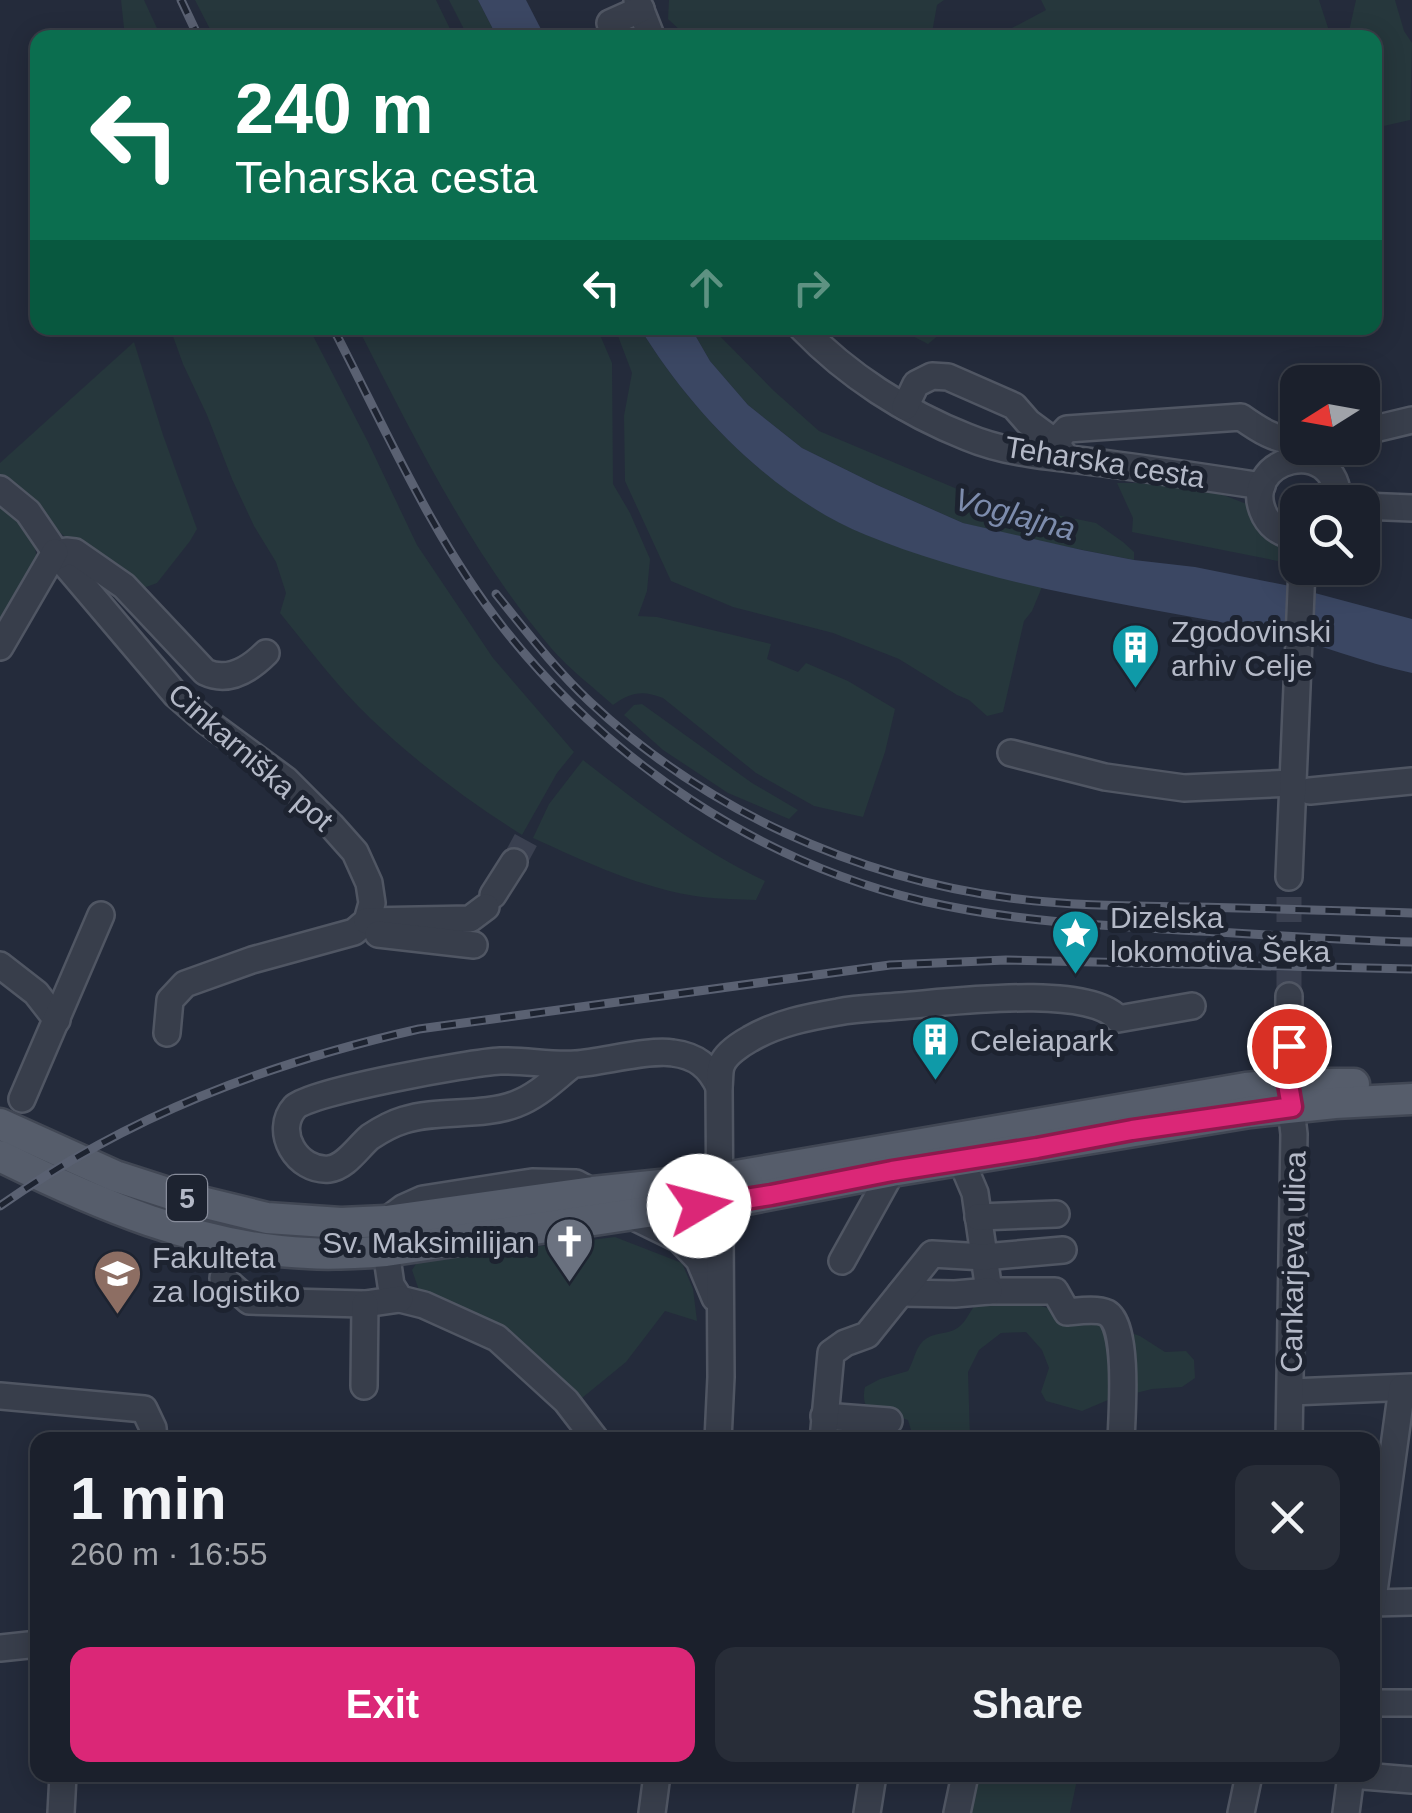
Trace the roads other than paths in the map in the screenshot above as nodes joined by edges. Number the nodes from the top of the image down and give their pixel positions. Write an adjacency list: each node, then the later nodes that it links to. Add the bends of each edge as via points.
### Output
1 (639, 5): 2 (street, via 610,22); 3 (street)
2 (612, 30)
3 (649, 30)
4 (809, 335): 5 (street, Teharska cesta)
5 (905, 407): 9 (street, Teharska cesta, via 969,438 1025,453); 9 (street, via 916,384 948,377 1014,406)
6 (1412, 420): 7 (street)
7 (1380, 428)
8 (1280, 438): 9 (street, via 1241,417 1067,429)
9 (1061, 451): 11 (street, Teharska cesta)
10 (1336, 485): 11 (street, via 1326,469 1302,459 1278,466)
11 (1262, 486): 15 (street, via 1262,511)
12 (0, 489): 16 (street, Cinkarniška pot, via 28,512)
13 (1380, 507): 14 (street)
14 (1412, 508)
15 (1280, 532)
16 (57, 554): 18 (street); 19 (street, via 75,552 124,586 217,678); 26 (street, Cinkarniška pot, via 176,695 286,780 356,852 372,902)
17 (1301, 585): 22 (street)
18 (0, 646)
19 (266, 654)
20 (1011, 753): 22 (street, via 1184,788)
21 (1412, 781): 22 (street)
22 (1302, 787): 24 (street)
23 (514, 862): 26 (street, via 470,919)
24 (1290, 877)
25 (100, 915): 31 (street)
26 (360, 927): 27 (street); 32 (street, via 184,984 170,1000)
27 (474, 945)
28 (0, 965): 31 (street)
29 (1290, 996): 36 (street)
30 (1192, 1006): 35 (street, via 1118,1020 1074,1001 1027,998 842,1011 748,1040 722,1064)
31 (57, 1020): 37 (street)
32 (167, 1034)
33 (572, 1065): 33 (street, via 497,1061 327,1092 296,1104 285,1122 287,1143 314,1167 332,1169 404,1120 512,1106); 35 (street, via 669,1052 698,1060)
34 (1412, 1084): 36 (main road, 5)
35 (719, 1087): 43 (street)
36 (1290, 1096): 38 (main road, 5); 41 (main road, 5); 43 (main road, 5, via 1226,1091); 59 (street, Cankarjeva ulica)
37 (22, 1099)
38 (1412, 1099)
39 (0, 1124): 47 (main road, 5, via 176,1196)
40 (0, 1156): 47 (main road, 5, via 100,1202 220,1240 344,1254)
41 (961, 1160): 42 (main road, 5); 46 (street)
42 (892, 1171): 43 (main road, 5); 50 (street)
43 (720, 1192): 45 (main road, 5); 47 (main road, 5, via 593,1192); 56 (street)
44 (1056, 1214): 46 (street)
45 (630, 1215): 47 (main road, 5); 56 (street, via 679,1239 699,1260)
46 (978, 1217): 49 (street)
47 (386, 1236): 54 (street, via 391,1285)
48 (1064, 1250): 49 (street)
49 (984, 1257): 52 (street); 53 (street, via 932,1254)
50 (842, 1262)
51 (223, 1278): 55 (street, via 249,1301)
52 (989, 1291): 53 (street); 66 (street, via 1054,1291 1067,1312 1112,1316 1122,1343)
53 (901, 1293): 62 (street, via 867,1335 830,1353)
54 (400, 1299): 55 (street); 64 (street, via 497,1338)
55 (366, 1304): 57 (street)
56 (721, 1316): 65 (street)
57 (364, 1386)
58 (1407, 1388): 59 (street); 68 (street)
59 (1291, 1392): 67 (street, Cankarjeva ulica)
60 (0, 1396): 63 (street, via 144,1409)
61 (889, 1422): 62 (street)
62 (824, 1428)
63 (153, 1432)
64 (590, 1432)
65 (718, 1432)
66 (1121, 1432)
67 (1289, 1432)
68 (1380, 1549)
69 (1412, 1602): 70 (street)
70 (1380, 1604)
71 (30, 1645): 72 (street)
72 (0, 1648)
73 (1380, 1703): 74 (street)
74 (1412, 1703)
75 (1380, 1777): 76 (street)
76 (1412, 1780)
77 (63, 1782): 83 (street)
78 (656, 1782): 84 (street)
79 (872, 1782): 85 (street)
80 (963, 1782): 86 (street)
81 (1248, 1782): 87 (street)
82 (1350, 1782): 88 (street)
83 (61, 1813)
84 (652, 1813)
85 (867, 1813)
86 (957, 1813)
87 (1241, 1813)
88 (1346, 1813)

